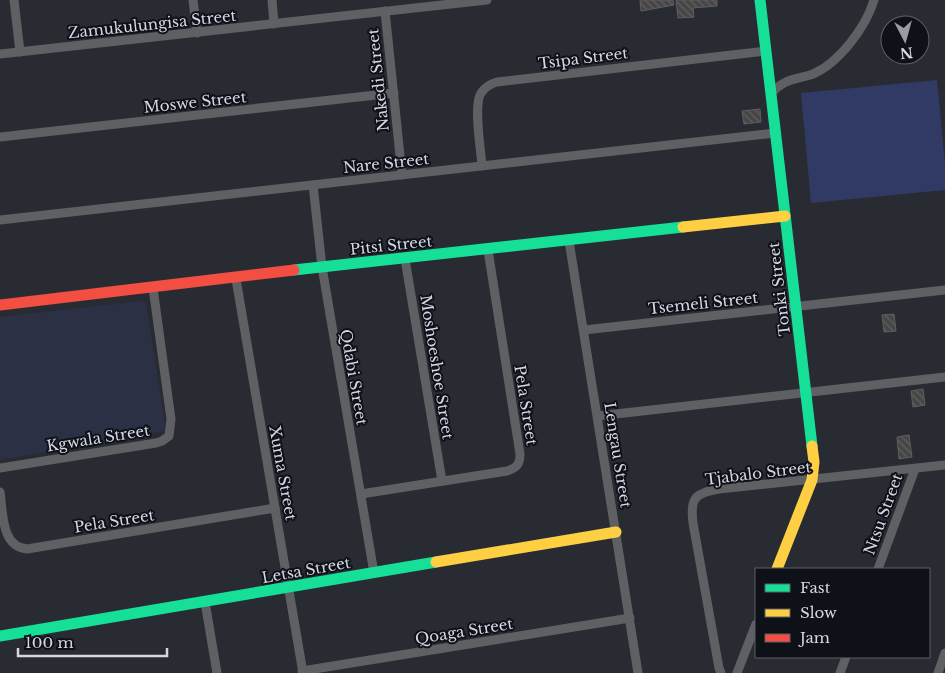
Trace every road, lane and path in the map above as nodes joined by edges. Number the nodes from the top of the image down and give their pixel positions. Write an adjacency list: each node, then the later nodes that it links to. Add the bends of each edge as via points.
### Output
1 (14, 0): 11 (street)
2 (193, 0): 9 (street)
3 (272, 0): 8 (street)
4 (487, 0): 7 (street, Zamukulungisa Street)
5 (760, 0): 10 (street, Tonki Street)
6 (874, 0): 14 (street, via 870,13 836,60 813,74 790,79)
7 (385, 11): 8 (street, Zamukulungisa Street); 13 (street, Nakedi Street)
8 (274, 24): 9 (street, Zamukulungisa Street)
9 (197, 33): 11 (street, Zamukulungisa Street)
10 (766, 51): 14 (street, Tonki Street); 17 (street, Tsipa Street, via 490,84 481,92 478,103)
11 (20, 52): 12 (street, Zamukulungisa Street)
12 (0, 54)
13 (394, 93): 16 (street, Moswe Street); 18 (street, Nakedi Street)
14 (771, 94): 15 (street, Tonki Street)
15 (776, 133): 17 (street, Nare Street); 20 (street, Tonki Street)
16 (0, 138)
17 (482, 166): 18 (street, Nare Street)
18 (402, 175): 19 (street, Nare Street)
19 (313, 185): 21 (street, Nare Street); 25 (street, Qdabi Street)
20 (785, 216): 22 (street, Pitsi Street); 30 (street, Tonki Street)
21 (0, 220)
22 (569, 241): 23 (street, Pitsi Street); 31 (street, Lengau Street)
23 (488, 250): 24 (street, Pitsi Street); 38 (street, Pela Street, via 520,461 513,469)
24 (405, 258): 25 (street, Pitsi Street); 38 (street, Moshoeshoe Street)
25 (322, 267): 26 (street, Pitsi Street); 41 (street, Qdabi Street)
26 (236, 278): 27 (street, Pitsi Street); 42 (street, Xuma Street)
27 (153, 288): 29 (street, Pitsi Street); 36 (street, Kgwala Street, via 171,420 169,436 156,443)
28 (945, 290): 30 (street, Tsemeli Street)
29 (0, 305)
30 (796, 307): 31 (street, Tsemeli Street); 33 (street, Tonki Street)
31 (584, 330): 34 (street, Lengau Street)
32 (945, 377): 33 (street)
33 (806, 392): 34 (street); 39 (street, Tonki Street, via 814,462)
34 (598, 416): 43 (street, Lengau Street)
35 (945, 465): 37 (street, Tjabalo Street)
36 (0, 468)
37 (915, 469): 39 (street, Tjabalo Street); 45 (street, Ntsu Street)
38 (442, 480): 41 (street, Pela Street)
39 (812, 480): 44 (street, Tonki Street); 57 (street, Tjabalo Street, via 712,490 694,499 691,508 693,524 718,668)
40 (0, 492): 42 (street, Pela Street, via 9,540 16,547 27,549)
41 (360, 494): 46 (street, Qdabi Street)
42 (275, 508): 47 (street, Xuma Street)
43 (616, 532): 46 (street, Letsa Street); 49 (street, Lengau Street)
44 (777, 568)
45 (878, 568)
46 (374, 573): 47 (street, Letsa Street)
47 (289, 588): 48 (street, Letsa Street); 54 (street, Xuma Street)
48 (205, 602): 51 (street, Letsa Street); 55 (street)
49 (630, 618): 54 (street, Qoaga Street); 56 (street, Lengau Street)
50 (755, 627): 58 (street)
51 (0, 636)
52 (945, 653): 60 (street)
53 (846, 658): 59 (street)
54 (303, 672)
55 (217, 673)
56 (638, 673)
57 (722, 673)
58 (738, 673)
59 (840, 673)
60 (938, 673)

